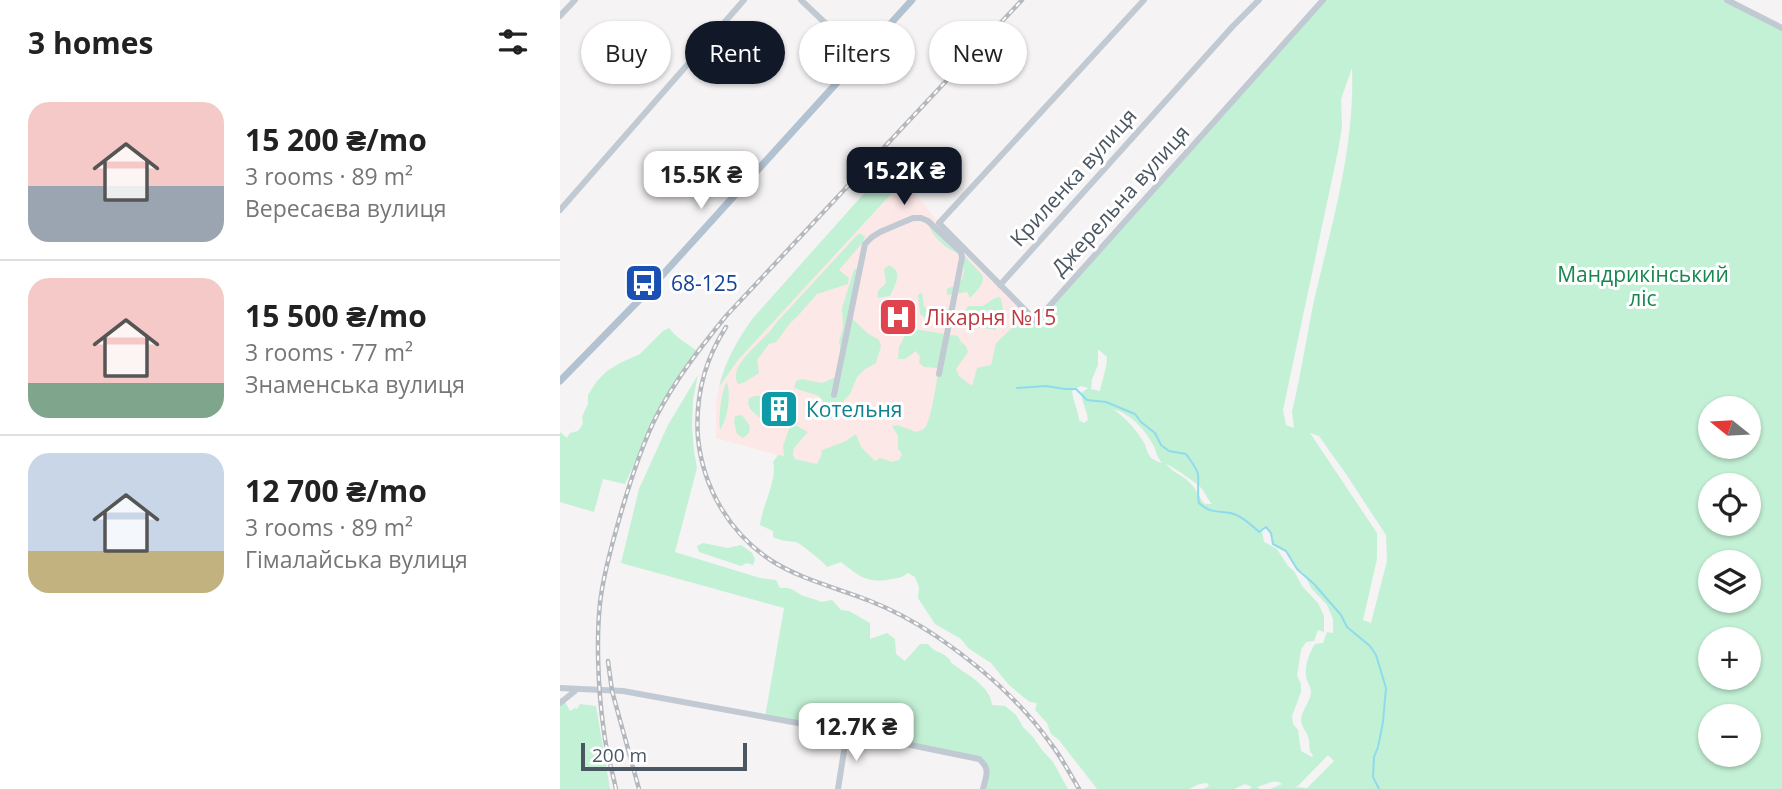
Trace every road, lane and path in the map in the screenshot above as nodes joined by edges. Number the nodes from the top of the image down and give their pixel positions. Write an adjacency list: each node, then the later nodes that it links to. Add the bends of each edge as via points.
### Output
1 (574, 0): 9 (street)
2 (744, 0): 14 (street)
3 (801, 0): 10 (street)
4 (912, 0): 11 (main road)
5 (1144, 0): 16 (street, Джерельна вулиця, via 939,223)
6 (1259, 0): 17 (street, Криленка вулиця)
7 (1323, 0): 17 (street, Джерельна вулиця, via 1036,321)
8 (1727, 0): 12 (street)
9 (560, 16)
10 (823, 21)
11 (893, 21)
12 (1782, 28)
13 (836, 84): 19 (main road)
14 (560, 210)
15 (962, 258): 16 (street); 18 (street); 20 (street, via 921,218 865,244)
16 (978, 263): 17 (street, Джерельна вулиця)
17 (1000, 285)
18 (939, 374)
19 (560, 381)
20 (834, 394)
21 (560, 688): 22 (street)
22 (575, 690): 23 (street); 24 (street, via 623,691)
23 (560, 703)
24 (847, 732): 25 (street); 26 (street, via 979,759 987,772)
25 (838, 789)
26 (983, 789)

